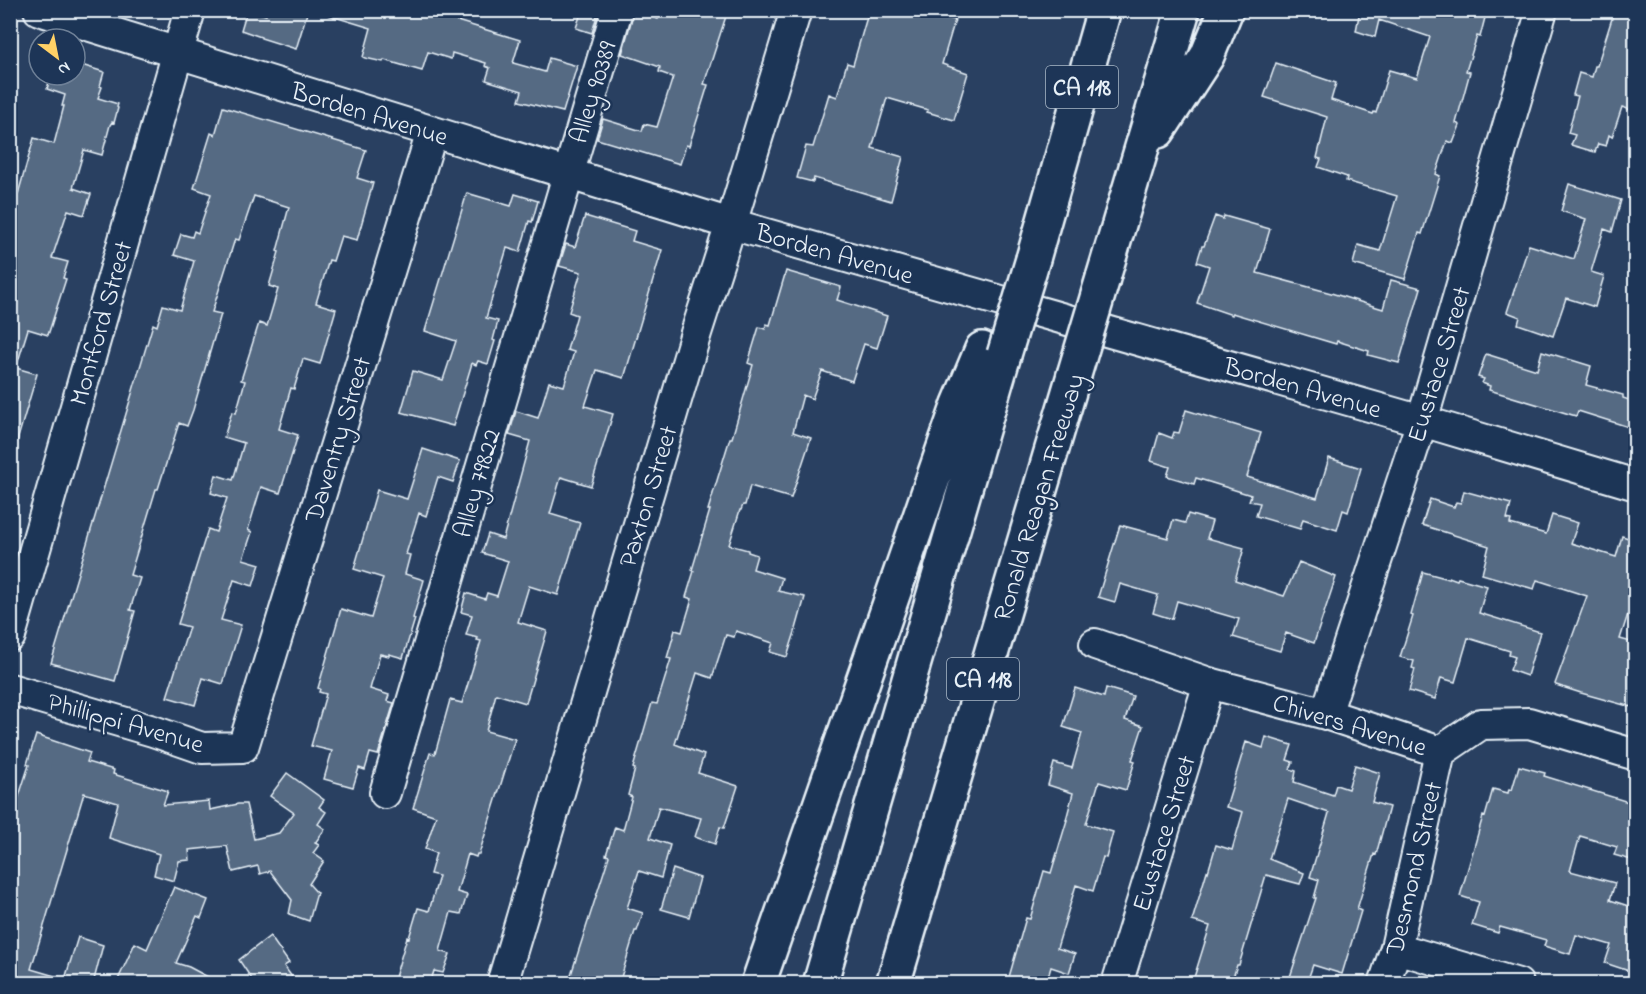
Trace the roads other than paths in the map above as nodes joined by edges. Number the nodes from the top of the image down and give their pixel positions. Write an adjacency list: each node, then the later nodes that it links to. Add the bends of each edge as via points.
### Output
1 (39, 10): 9 (street, Borden Avenue)
2 (190, 10): 9 (street, Montford Street)
3 (617, 10): 12 (street, Alley 90389)
4 (796, 10): 13 (street, Paxton Street)
5 (1104, 10): 14 (highway, CA 118, bridge, via 1059,164)
6 (1183, 10): 11 (highway, Ronald Reagan Freeway / CA 118)
7 (1226, 10): 11 (highway, via 1207,56)
8 (1542, 10): 15 (street, Eustace Street)
9 (177, 53): 10 (street, Borden Avenue); 17 (street, Montford Street)
10 (432, 132): 12 (street, Borden Avenue); 22 (street, Daventry Street)
11 (1138, 163): 30 (highway, Ronald Reagan Freeway / CA 118, bridge)
12 (568, 173): 13 (street, Borden Avenue); 25 (street, Alley 79822)
13 (731, 224): 15 (street, Borden Avenue); 27 (street, Paxton Street)
14 (993, 352): 28 (highway, via 956,416); 29 (highway)
15 (1422, 421): 16 (street, Borden Avenue); 21 (street, Eustace Street)
16 (1635, 485)
17 (10, 636)
18 (1095, 644): 19 (street, Chivers Avenue)
19 (1209, 683): 21 (street, Chivers Avenue); 31 (street, Eustace Street)
20 (10, 689): 22 (street, Phillippi Avenue, via 202,748)
21 (1326, 714): 23 (street, Chivers Avenue)
22 (243, 747)
23 (1440, 752): 24 (street, Chivers Avenue, via 1481,724 1529,723); 26 (street, Desmond Street)
24 (1635, 755)
25 (385, 793)
26 (1396, 948): 32 (street, Desmond Street); 33 (street)
27 (502, 984)
28 (758, 984)
29 (820, 984)
30 (893, 984)
31 (1117, 984)
32 (1384, 984)
33 (1518, 984)

